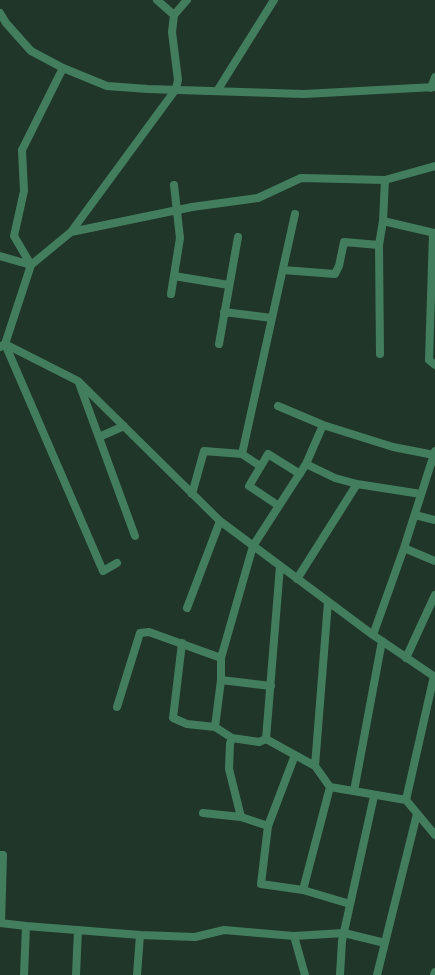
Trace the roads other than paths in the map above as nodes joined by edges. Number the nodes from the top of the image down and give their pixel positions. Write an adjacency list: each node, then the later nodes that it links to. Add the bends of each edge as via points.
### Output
1 (157, 0): 5 (street)
2 (187, 0): 5 (street)
3 (274, 0): 10 (street)
4 (0, 13): 6 (street, via 31,51)
5 (174, 14): 9 (street)
6 (63, 68): 9 (street, via 107,86); 22 (street, via 22,150 24,191 14,236)
7 (435, 77): 8 (street)
8 (433, 87): 10 (street, via 304,94)
9 (176, 89): 10 (street); 17 (street)
10 (217, 91)
11 (435, 166): 12 (street)
12 (385, 180): 14 (street, via 301,178 258,198); 16 (street)
13 (174, 185): 14 (street)
14 (176, 211): 17 (street); 24 (street, via 180,238)
15 (295, 214): 23 (street)
16 (383, 220): 18 (street); 20 (street)
17 (71, 232): 22 (street)
18 (434, 233): 32 (street, via 429,360)
19 (238, 237): 25 (street)
20 (380, 245): 23 (street, via 344,242 335,274); 31 (street)
21 (0, 256): 22 (street)
22 (31, 265): 30 (street)
23 (283, 270): 28 (street)
24 (174, 276): 25 (street); 26 (street)
25 (229, 284): 27 (street)
26 (170, 294)
27 (224, 312): 28 (street); 29 (street)
28 (272, 318): 39 (street)
29 (219, 344)
30 (2, 346): 33 (street); 54 (street, via 103,571)
31 (380, 354)
32 (435, 365)
33 (78, 381): 36 (street); 37 (street)
34 (278, 406): 35 (street)
35 (323, 425): 38 (street, via 393,447); 40 (street)
36 (124, 426): 37 (street); 44 (street)
37 (99, 437): 50 (street)
38 (434, 453): 45 (street)
39 (242, 454): 41 (street); 44 (street, via 204,451)
40 (306, 464): 42 (street); 43 (street, via 334,478)
41 (260, 466): 42 (street, via 268,454); 46 (street, via 249,486)
42 (300, 474): 46 (street)
43 (357, 484): 45 (street); 56 (street)
44 (192, 494): 49 (street)
45 (422, 494): 47 (street)
46 (279, 506): 51 (street)
47 (415, 515): 48 (street); 52 (street)
48 (435, 520)
49 (220, 521): 51 (street); 59 (street)
50 (136, 536)
51 (253, 546): 55 (street); 63 (street)
52 (404, 548): 53 (street); 60 (street)
53 (435, 561)
54 (117, 563)
55 (280, 566): 56 (street); 67 (street)
56 (297, 579): 58 (street)
57 (435, 594): 64 (street)
58 (328, 602): 60 (street); 73 (street)
59 (188, 608)
60 (373, 635): 61 (street)
61 (382, 641): 64 (street); 75 (street)
62 (182, 643): 63 (street); 68 (street, via 149,632 140,633); 69 (street, via 173,718 187,724)
63 (221, 658): 66 (street)
64 (406, 658): 65 (street)
65 (434, 676): 77 (street)
66 (221, 680): 67 (street); 69 (street)
67 (271, 686): 71 (street)
68 (117, 707)
69 (215, 727): 70 (street)
70 (232, 738): 71 (street, via 259,742); 80 (street, via 229,769)
71 (266, 739): 72 (street)
72 (295, 755): 73 (street); 81 (street)
73 (315, 766): 74 (street)
74 (330, 787): 75 (street); 84 (street)
75 (354, 791): 76 (street)
76 (374, 796): 77 (street); 85 (street)
77 (406, 800): 79 (street)
78 (203, 814): 80 (street)
79 (417, 814): 82 (street); 92 (street)
80 (241, 816): 81 (street)
81 (268, 826): 84 (street, via 261,884)
82 (435, 835)
83 (0, 855): 86 (street)
84 (303, 890): 85 (street)
85 (350, 904): 89 (street)
86 (0, 923): 87 (street)
87 (26, 926): 88 (street); 93 (street)
88 (78, 930): 90 (street); 94 (street)
89 (344, 933): 91 (street); 92 (street); 97 (street)
90 (140, 935): 91 (street, via 195,937 224,930); 95 (street)
91 (294, 936): 96 (street)
92 (385, 943): 98 (street)
93 (24, 975)
94 (76, 975)
95 (137, 975)
96 (305, 975)
97 (340, 975)
98 (377, 975)

